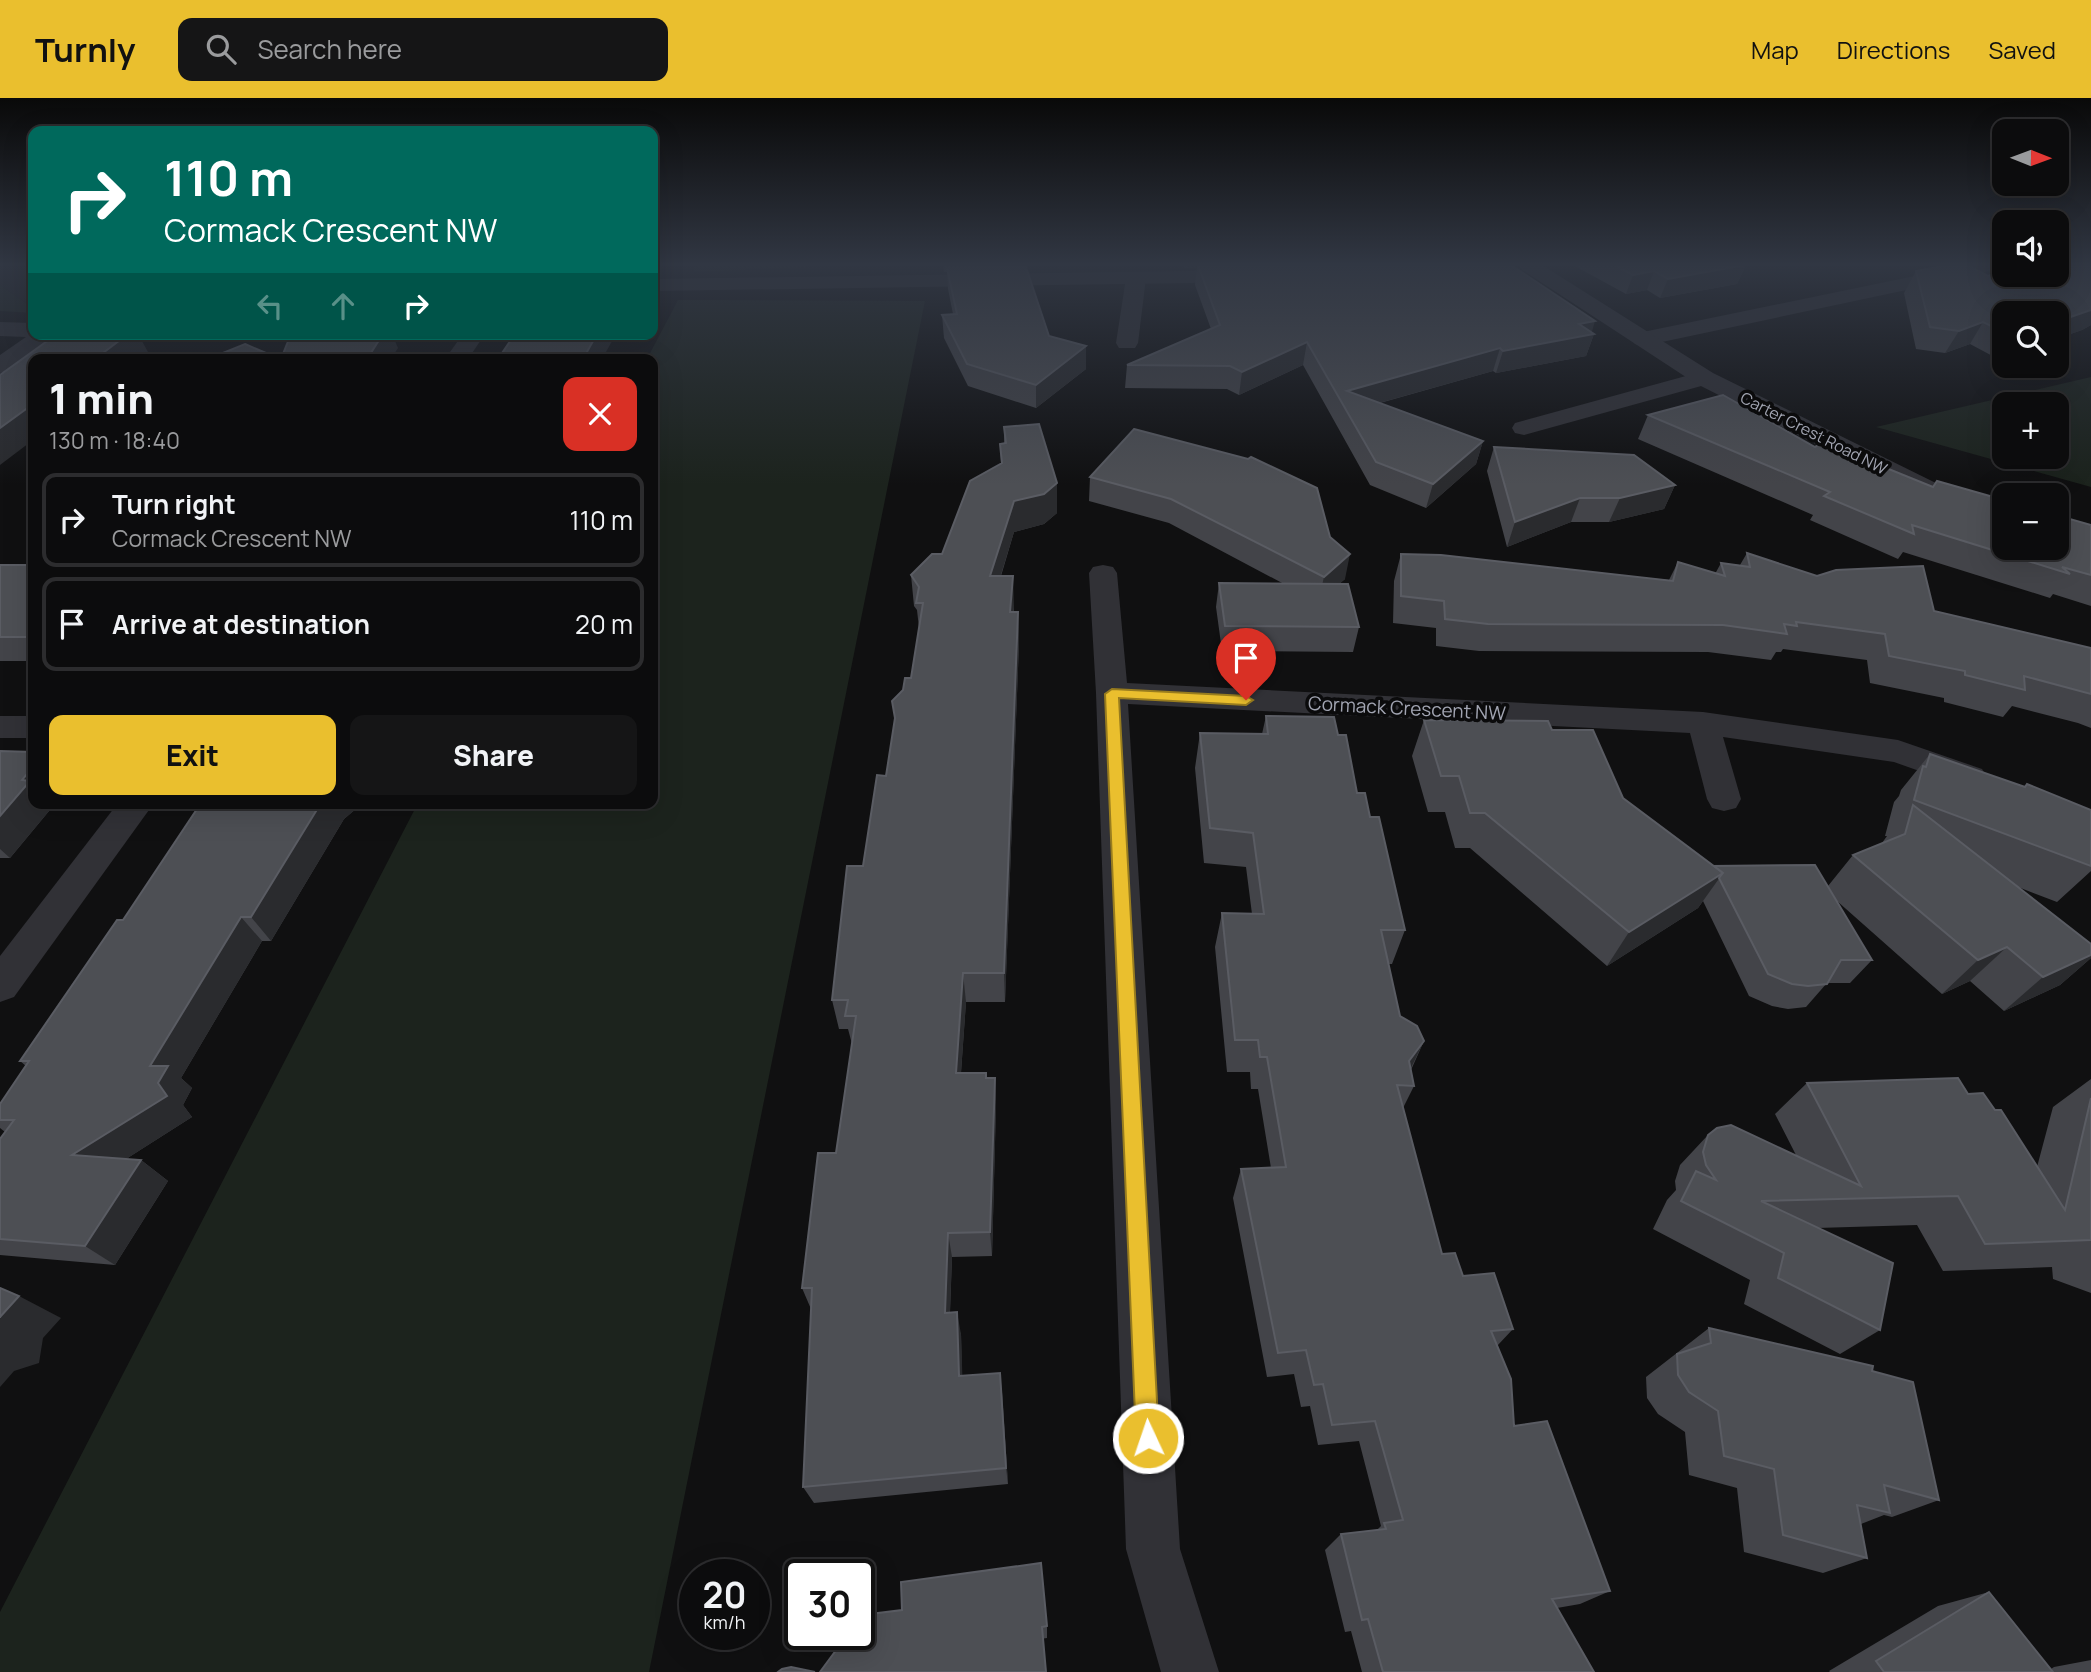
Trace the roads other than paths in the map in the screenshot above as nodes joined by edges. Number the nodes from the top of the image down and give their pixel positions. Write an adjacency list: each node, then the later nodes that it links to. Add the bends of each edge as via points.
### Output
1 (1128, 338): 4 (street)
2 (1643, 339): 6 (street, Carter Crest Road NW)
3 (37, 340): 5 (street)
4 (1127, 343)
5 (0, 366)
6 (1704, 378): 7 (street); 8 (street, Carter Crest Road NW, via 1936,494)
7 (1524, 428)
8 (1992, 508)
9 (1103, 573): 10 (street)
10 (1112, 694): 11 (street, Cormack Crescent NW); 18 (street, via 1153,1549)
11 (1703, 723): 14 (street, Cormack Crescent NW, via 1898,751); 15 (street)
12 (0, 727): 13 (street)
13 (28, 727)
14 (2001, 788)
15 (1724, 799)
16 (133, 809): 17 (street)
17 (0, 986)
18 (1190, 1672)

